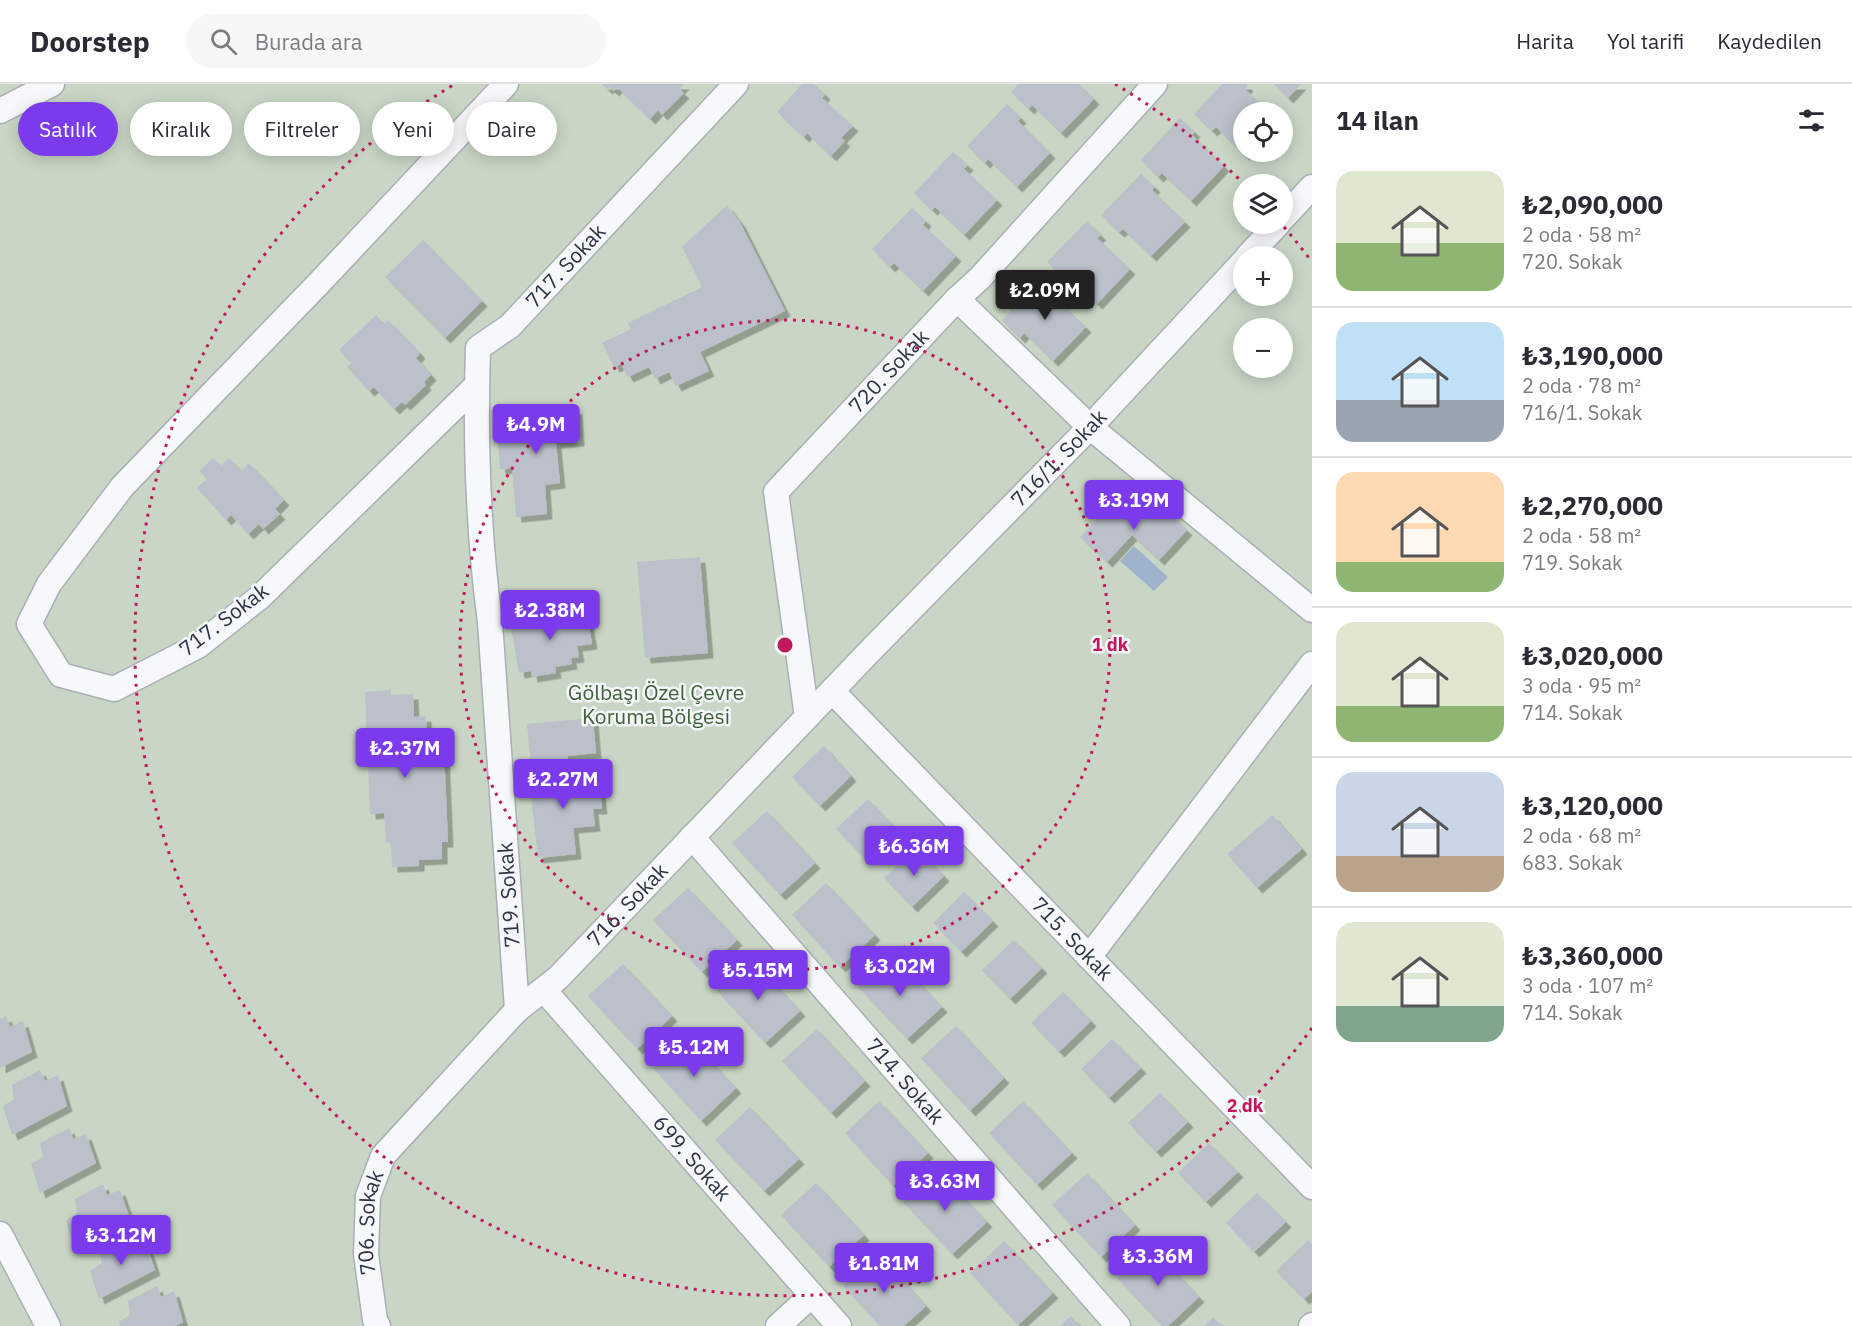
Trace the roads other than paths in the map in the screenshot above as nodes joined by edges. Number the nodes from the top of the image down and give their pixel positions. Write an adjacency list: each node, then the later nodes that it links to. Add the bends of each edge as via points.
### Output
1 (52, 84): 5 (street)
2 (506, 84): 12 (street, 717. Sokak, via 122,487 49,584 29,624 61,675 114,689 198,646 260,597)
3 (736, 84): 12 (street, 717. Sokak, via 510,326 478,348)
4 (1155, 84): 11 (street, 720. Sokak)
5 (0, 111)
6 (1312, 187): 7 (street)
7 (1293, 207)
8 (1269, 234): 9 (street)
9 (1257, 246)
10 (1233, 273): 13 (street, 716/1. Sokak)
11 (957, 299): 13 (street); 18 (street, 720. Sokak, via 776,492)
12 (477, 385): 22 (street, 719. Sokak, via 484,579)
13 (1090, 427): 14 (street); 15 (street, 716/1. Sokak)
14 (1312, 610)
15 (869, 652): 17 (street, 716. Sokak)
16 (1312, 664): 20 (street)
17 (832, 691): 18 (street, 716. Sokak); 20 (street, 715. Sokak)
18 (807, 717): 19 (street, 716. Sokak)
19 (692, 837): 21 (street, 716. Sokak); 31 (street, 714. Sokak)
20 (1089, 957): 24 (street, 715. Sokak)
21 (543, 990): 22 (street, 716. Sokak); 26 (street, 699. Sokak)
22 (517, 1010): 23 (street, 716. Sokak)
23 (383, 1156): 28 (street, 706. Sokak, via 368,1196 366,1242)
24 (1312, 1187)
25 (0, 1234): 27 (street)
26 (812, 1295): 29 (street); 30 (street, 699. Sokak)
27 (48, 1326)
28 (378, 1326)
29 (778, 1326)
30 (839, 1326)
31 (1118, 1326)

